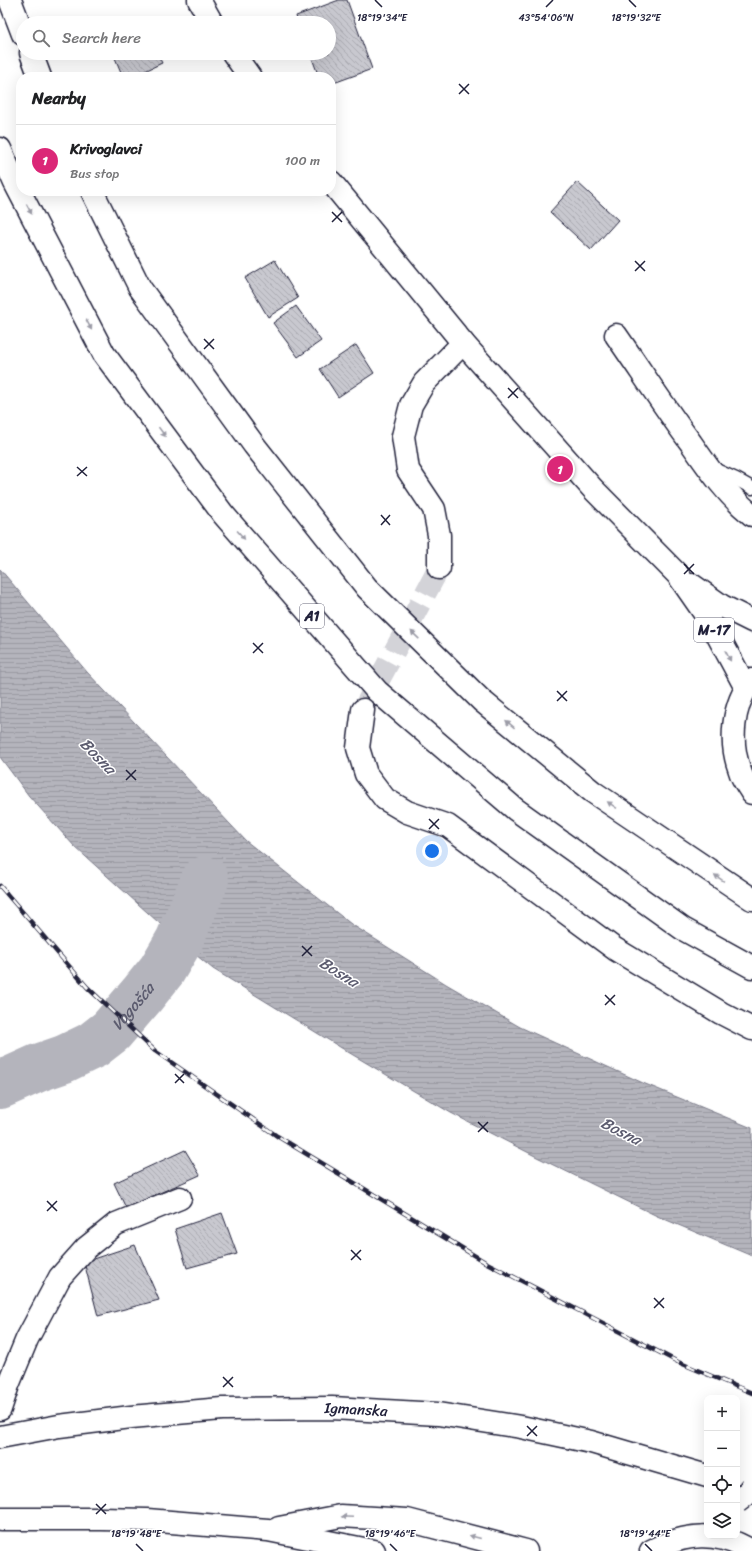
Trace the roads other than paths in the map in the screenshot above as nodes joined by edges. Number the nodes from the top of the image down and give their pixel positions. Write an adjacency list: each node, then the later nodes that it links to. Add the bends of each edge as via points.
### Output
1 (10, 0): 3 (main road)
2 (199, 0): 4 (main road)
3 (16, 16)
4 (208, 16)
5 (34, 60): 7 (main road)
6 (238, 60): 8 (main road)
7 (38, 72)
8 (246, 72)
9 (0, 149): 10 (main road, A1, one-way to 10)
10 (16, 185)
11 (336, 188): 15 (main road, M-17)
12 (22, 196): 26 (main road, A1, one-way to 26, via 104,354 223,514 377,690 515,809 683,929)
13 (94, 196): 25 (main road, one-way to 13, via 593,792 482,701 367,588 254,445 140,288)
14 (616, 335): 16 (main road)
15 (463, 343): 19 (main road, via 424,383 411,405 403,436 408,470 434,509 439,535); 20 (main road, M-17, via 593,489)
16 (707, 466): 17 (lane); 18 (main road, via 716,479)
17 (752, 488)
18 (752, 516)
19 (439, 568)
20 (678, 576): 21 (main road, M-17, via 722,606); 22 (main road, M-17, one-way to 22, via 710,621)
21 (752, 621)
22 (749, 684): 24 (main road, M-17, via 735,715 734,744 740,772)
23 (363, 710): 27 (main road, via 358,748 366,774 385,799 407,812 448,826 615,949)
24 (752, 793)
25 (752, 899)
26 (752, 967)
27 (752, 1029)
28 (180, 1198): 29 (main road, via 116,1224 86,1248 60,1277 28,1339)
29 (0, 1409)
30 (0, 1437): 31 (main road, Igmanska, via 138,1416 222,1409 332,1408 438,1414 520,1427 591,1442)
31 (704, 1475)
32 (752, 1486): 35 (main road, bridge)
33 (740, 1488): 34 (main road)
34 (752, 1493)
35 (740, 1499)
36 (0, 1519): 37 (main road, via 147,1520)
37 (268, 1530): 39 (main road); 40 (main road, one-way to 37, via 407,1520 341,1516)
38 (699, 1531): 41 (main road); 42 (main road, via 739,1544)
39 (374, 1551)
40 (526, 1551)
41 (651, 1551)
42 (751, 1551)

